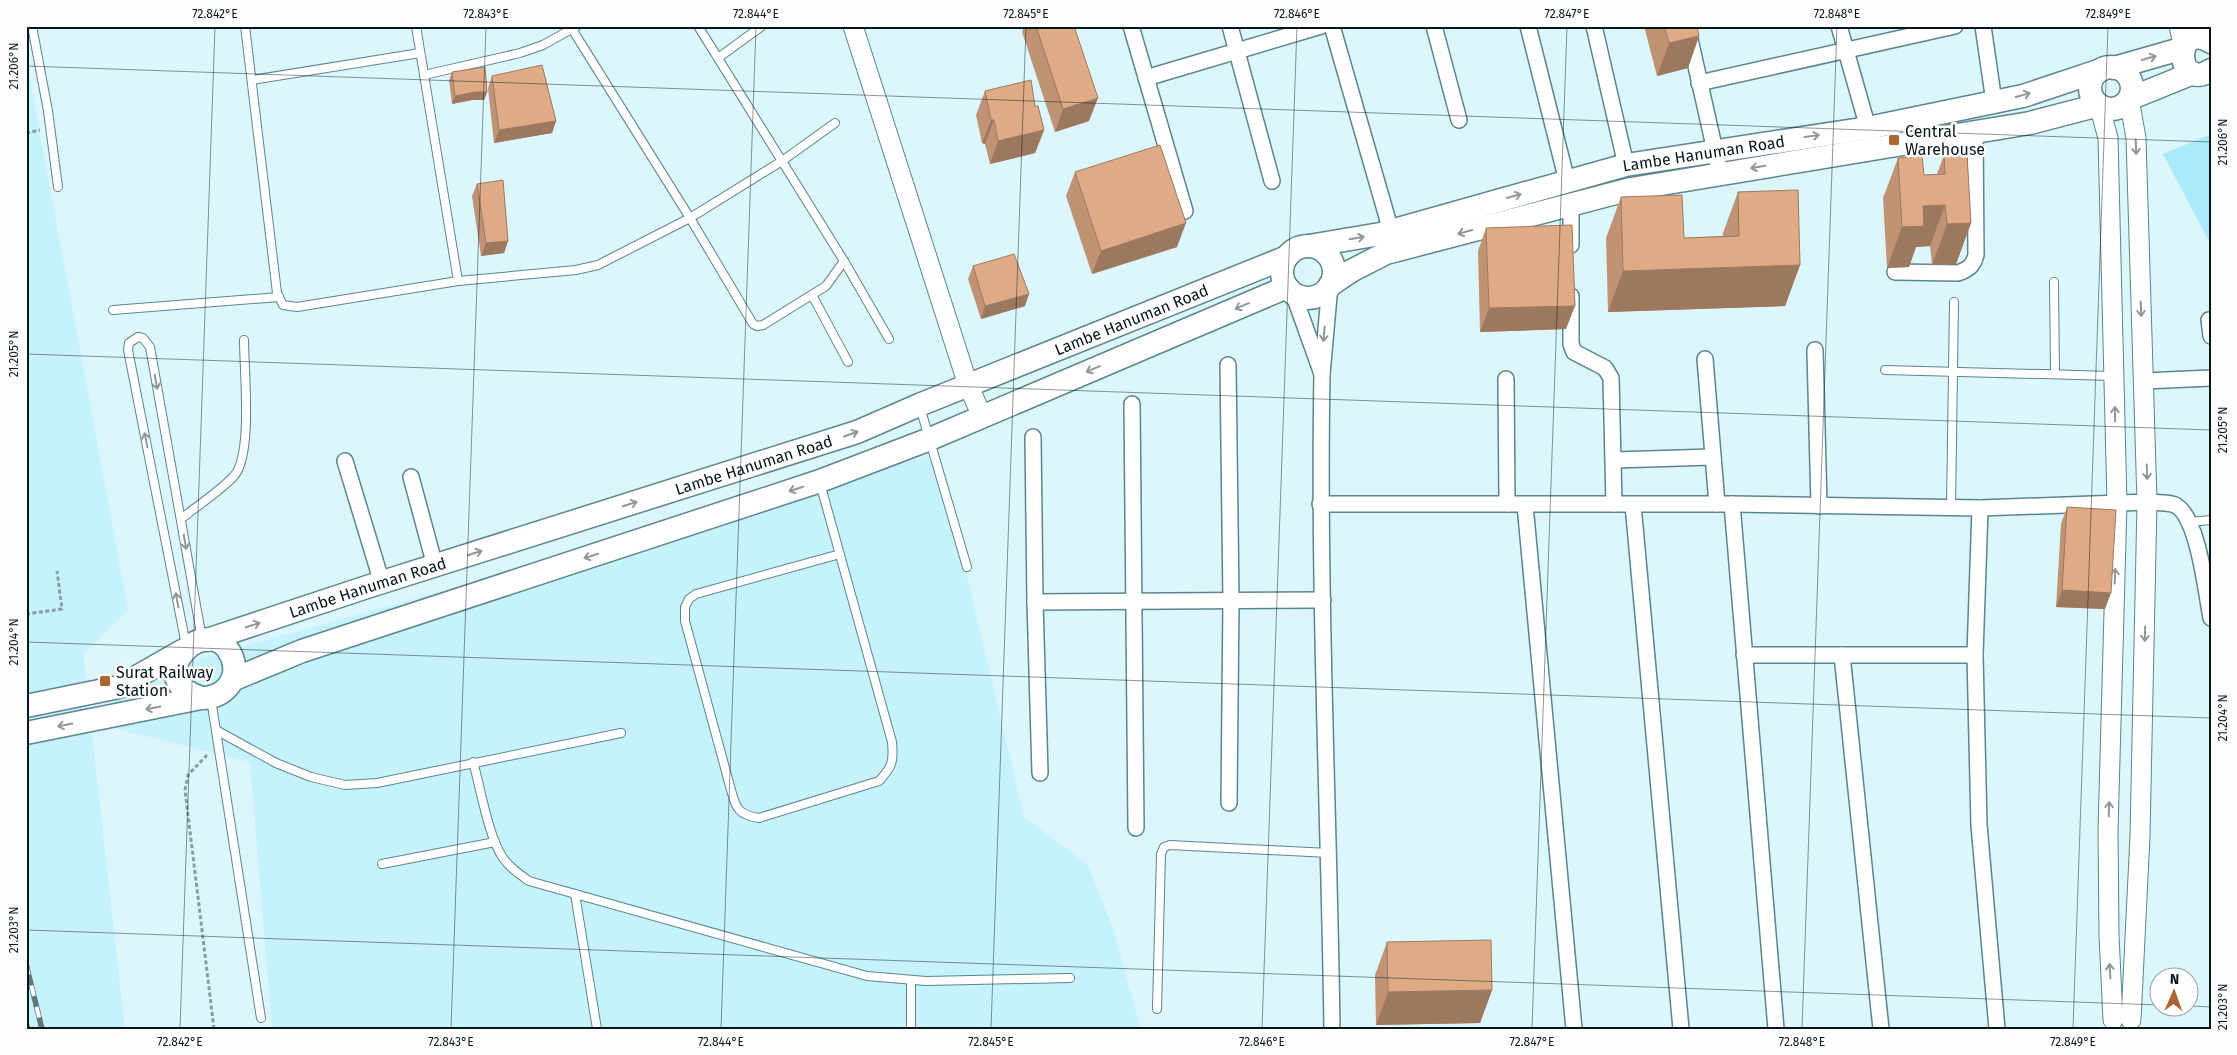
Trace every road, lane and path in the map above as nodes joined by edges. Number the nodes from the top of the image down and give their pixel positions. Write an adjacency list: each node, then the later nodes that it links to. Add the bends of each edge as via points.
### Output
1 (32, 26): 46 (lane)
2 (245, 26): 31 (lane)
3 (416, 26): 25 (lane)
4 (698, 26): 26 (lane)
5 (762, 26): 26 (lane)
6 (853, 26): 82 (street)
7 (1131, 26): 30 (street)
8 (1230, 26): 23 (street)
9 (1321, 26): 23 (street)
10 (1332, 26): 51 (street)
11 (1434, 26): 36 (street)
12 (1528, 26): 45 (street)
13 (1594, 26): 42 (street)
14 (1687, 26): 32 (street)
15 (1839, 26): 24 (street)
16 (1955, 26): 24 (street)
17 (1983, 26): 34 (street)
18 (2179, 26): 22 (street)
19 (2208, 26): 21 (street)
20 (574, 28): 29 (lane, via 520,54); 50 (lane)
21 (2211, 41): 22 (main road, Lambe Hanuman Road, via 2196,38)
22 (2184, 48): 27 (main road, Lambe Hanuman Road, one-way to 22); 28 (main road, via 2184,64)
23 (1236, 50): 30 (street); 44 (street)
24 (1846, 52): 32 (street); 38 (street)
25 (420, 53): 29 (lane); 31 (lane)
26 (718, 58): 41 (lane)
27 (2107, 69): 33 (main road, via 2126,74 2130,79); 34 (main road, Lambe Hanuman Road, one-way to 27); 35 (main road, via 2092,80 2090,87)
28 (2202, 71): 33 (main road)
29 (424, 75): 58 (lane)
30 (1146, 78): 49 (street)
31 (252, 80): 63 (lane)
32 (1699, 83): 40 (street)
33 (2129, 99): 35 (main road, via 2118,107); 81 (street, one-way to 81, via 2136,138)
34 (1994, 102): 38 (main road, Lambe Hanuman Road)
35 (2099, 105): 39 (main road, via 2030,123); 78 (street, via 2108,138)
36 (1458, 120)
37 (835, 123): 41 (lane)
38 (1868, 128): 40 (main road, Lambe Hanuman Road, one-way to 38)
39 (1975, 132): 43 (main road, one-way to 43); 56 (street, via 1974,264 1958,273)
40 (1715, 150): 42 (main road, Lambe Hanuman Road); 43 (street)
41 (782, 161): 50 (lane); 55 (lane)
42 (1626, 165): 45 (main road, Lambe Hanuman Road); 47 (main road)
43 (1720, 173): 47 (main road)
44 (1272, 181)
45 (1567, 181): 51 (main road, Lambe Hanuman Road, one-way to 45)
46 (58, 187)
47 (1631, 188): 48 (main road)
48 (1571, 204): 54 (street); 60 (main road, one-way to 60, via 1386,253)
49 (1185, 211)
50 (690, 218): 58 (lane, via 587,269); 62 (lane, via 753,324 763,325)
51 (1391, 231): 52 (main road, Lambe Hanuman Road, one-way to 51)
52 (1309, 246): 53 (main road, via 1300,247); 60 (main road, via 1318,247 1331,259 1334,277)
53 (1287, 257): 61 (main road, via 1282,272); 82 (main road, Lambe Hanuman Road)
54 (1571, 260)
55 (844, 261): 62 (lane, via 826,286); 68 (lane)
56 (1895, 272)
57 (1571, 279): 89 (street, via 1571,344 1574,352 1605,368 1611,378)
58 (458, 281): 63 (lane, via 297,307 283,305)
59 (2054, 282): 77 (lane)
60 (1330, 285): 61 (main road, via 1316,296 1300,296); 76 (street, one-way to 76)
61 (1290, 290): 76 (street); 85 (main road, Lambe Hanuman Road, one-way to 85)
62 (812, 295): 72 (lane)
63 (279, 297): 65 (lane)
64 (1954, 302): 75 (lane)
65 (112, 310)
66 (2209, 320): 67 (street)
67 (2211, 336)
68 (889, 339)
69 (244, 340): 104 (lane, via 246,442 243,461 235,475)
70 (1815, 350): 101 (street)
71 (1704, 360): 88 (street)
72 (848, 362)
73 (1228, 365): 112 (street)
74 (1885, 370): 75 (lane)
75 (1953, 371): 77 (lane); 102 (lane)
76 (1322, 374): 95 (street)
77 (2055, 374): 78 (lane)
78 (2114, 376): 94 (street, one-way to 78)
79 (2211, 378): 81 (street)
80 (1506, 379): 96 (street)
81 (2144, 381): 93 (street, one-way to 93)
82 (968, 385): 84 (main road, Lambe Hanuman Road); 85 (street)
83 (1132, 404): 114 (street)
84 (919, 405): 87 (lane); 108 (main road, Lambe Hanuman Road, one-way to 84, via 857,432)
85 (982, 416): 87 (main road, Lambe Hanuman Road)
86 (1033, 437): 115 (street)
87 (930, 439): 92 (main road, Lambe Hanuman Road); 109 (lane)
88 (1713, 458): 89 (street); 99 (street)
89 (1614, 460): 98 (street)
90 (345, 461): 111 (street)
91 (411, 477): 108 (street)
92 (820, 481): 107 (lane); 122 (main road, Lambe Hanuman Road, one-way to 122, via 302,651)
93 (2148, 502): 94 (street); 106 (street, via 2174,504 2186,513); 141 (street, one-way to 141, via 2140,836)
94 (2117, 503): 103 (street); 141 (street, one-way to 94, via 2109,934 2108,831)
95 (1320, 504): 96 (street); 113 (street)
96 (1507, 504): 97 (street)
97 (1525, 504): 98 (street); 146 (street)
98 (1614, 504): 100 (street)
99 (1725, 504): 100 (street); 101 (street); 119 (street)
100 (1633, 505): 147 (street)
101 (1820, 506): 102 (street)
102 (1951, 508): 103 (street)
103 (1980, 508): 121 (street)
104 (181, 519): 118 (lane, one-way to 118); 118 (lane, one-way to 104, via 128,350 129,342 138,337 144,338 150,347)
105 (2211, 520): 106 (lane)
106 (2190, 522): 117 (street)
107 (840, 554): 107 (lane, via 892,742 890,769 879,781 759,818 746,816 735,805 691,645 685,607 696,594)
108 (435, 566): 111 (main road, Lambe Hanuman Road)
109 (967, 568)
110 (57, 571): 116 (path, via 62,609)
111 (382, 582): 118 (main road, Lambe Hanuman Road, one-way to 111)
112 (1231, 600): 113 (street); 114 (street); 131 (street)
113 (1323, 600): 134 (street)
114 (1134, 601): 115 (street); 132 (street)
115 (1035, 602): 130 (street)
116 (26, 614)
117 (2211, 618)
118 (194, 645): 122 (main road, via 224,647 230,654 234,672); 123 (main road, via 177,660 178,680 187,692); 124 (main road, Lambe Hanuman Road, via 119,687)
119 (1744, 655): 120 (street); 148 (street)
120 (1842, 655): 121 (street); 149 (street)
121 (1975, 655): 150 (street, via 1979,825)
122 (232, 680): 123 (main road, via 220,694)
123 (206, 698): 125 (lane); 126 (main road, one-way to 126)
124 (26, 706)
125 (216, 730): 128 (lane); 129 (lane, via 276,763 311,777 345,785 377,783)
126 (26, 732)
127 (621, 733): 129 (lane)
128 (218, 744): 140 (lane); 142 (path, via 188,775 185,790)
129 (473, 762): 133 (lane)
130 (1040, 773)
131 (1229, 803)
132 (1136, 828)
133 (495, 842): 135 (lane); 136 (lane, via 513,870 529,881)
134 (1329, 853): 139 (lane, via 1164,847 1161,854); 145 (street)
135 (382, 864)
136 (575, 894): 138 (lane, via 867,976); 143 (lane)
137 (1070, 978): 138 (lane)
138 (911, 980): 144 (lane)
139 (1157, 1009)
140 (261, 1018)
141 (2122, 1024)
142 (214, 1029)
143 (597, 1029)
144 (911, 1029)
145 (1332, 1029)
146 (1574, 1029)
147 (1681, 1029)
148 (1776, 1029)
149 (1881, 1029)
150 (1997, 1029)

